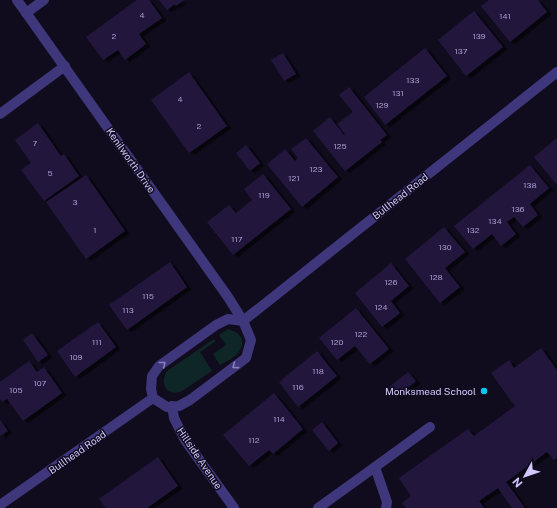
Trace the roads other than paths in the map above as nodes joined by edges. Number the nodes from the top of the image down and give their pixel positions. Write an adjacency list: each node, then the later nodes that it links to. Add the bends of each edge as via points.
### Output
1 (17, 0): 3 (street, Kenilworth Drive)
2 (44, 0): 3 (street)
3 (26, 13): 4 (street, Kenilworth Drive)
4 (65, 66): 6 (street); 7 (street, Kenilworth Drive)
5 (557, 72): 7 (street, Bullhead Road)
6 (0, 114)
7 (243, 321): 8 (street, one-way to 7, via 151,389 152,376 159,366 216,325 228,319); 9 (street, one-way to 9, via 251,340 246,358 190,400 179,406)
8 (154, 398): 9 (street, via 166,407); 12 (street, Bullhead Road)
9 (172, 406): 13 (street, Hillside Avenue, via 174,418 185,440)
10 (430, 427): 11 (street)
11 (375, 467): 14 (street); 15 (street, via 387,502)
12 (0, 505)
13 (234, 508)
14 (318, 508)
15 (386, 508)

